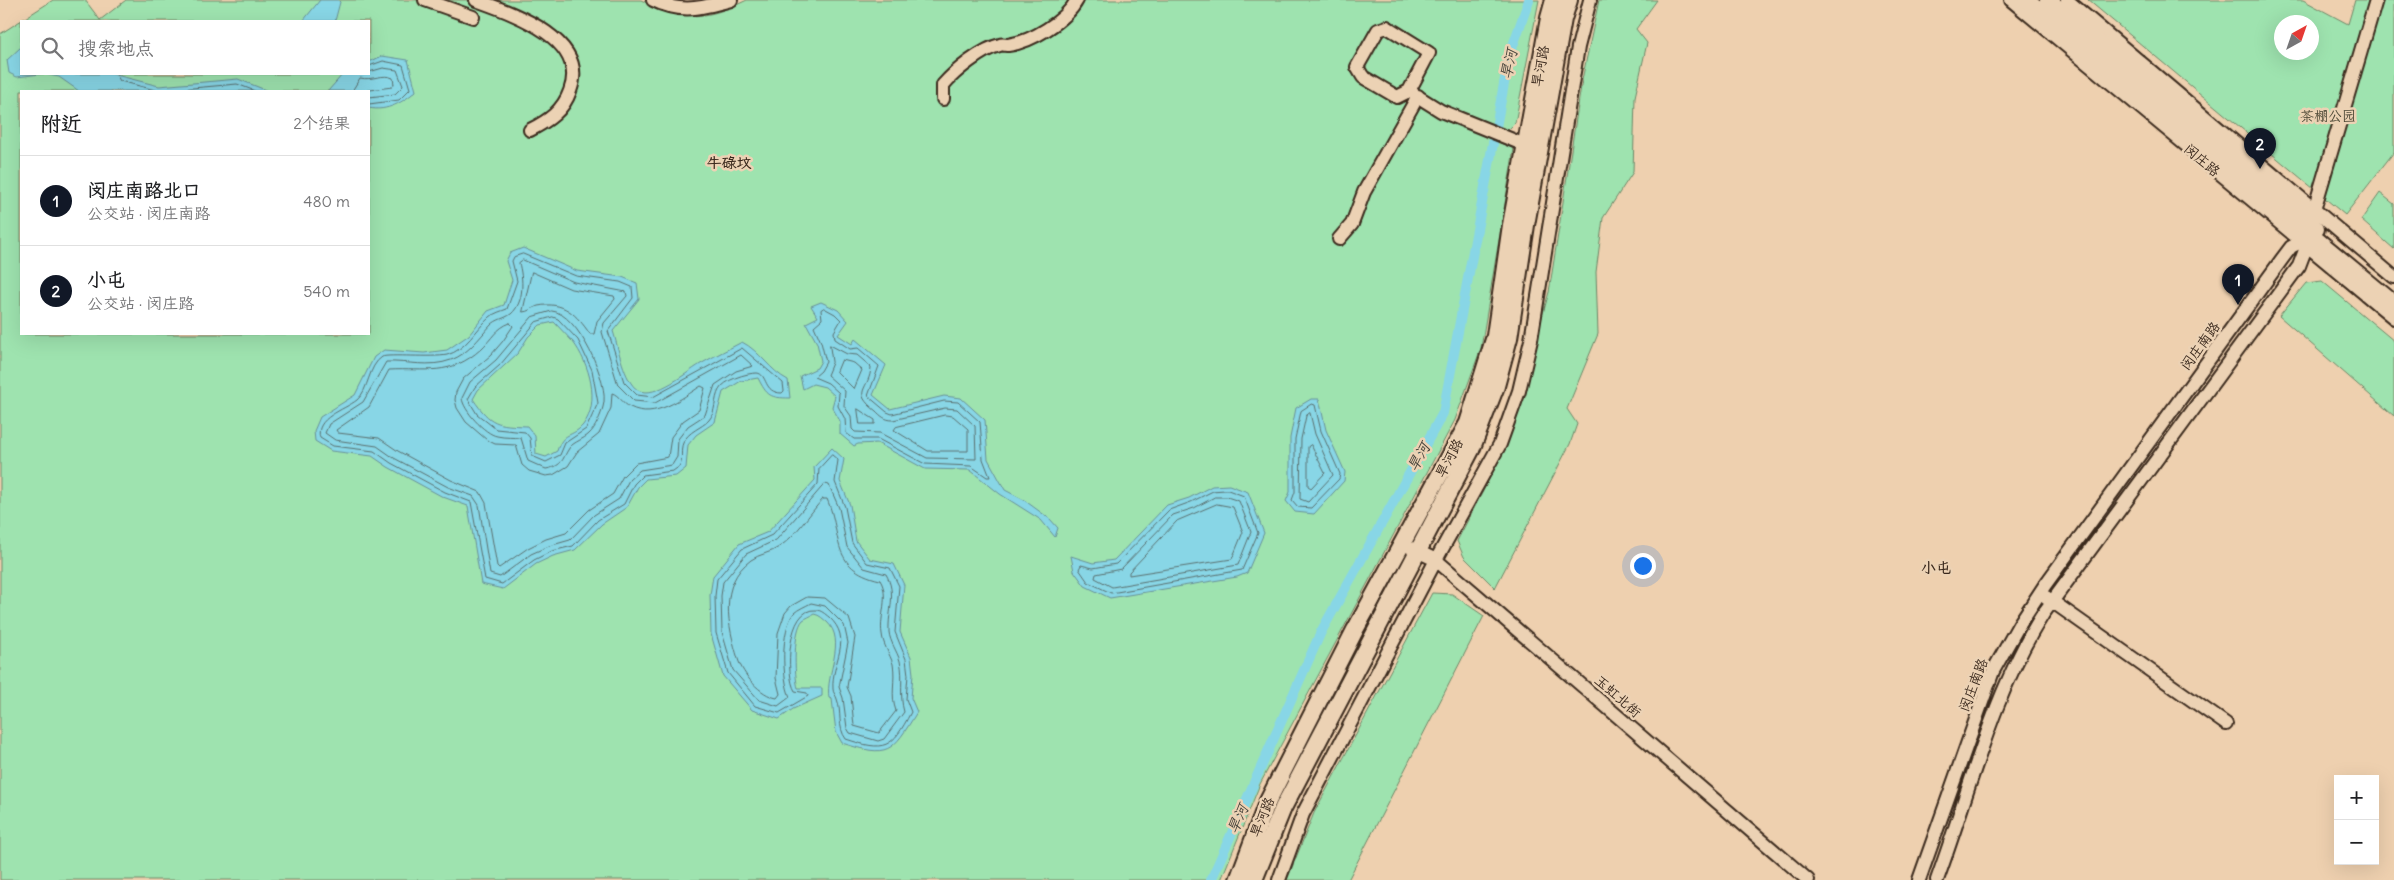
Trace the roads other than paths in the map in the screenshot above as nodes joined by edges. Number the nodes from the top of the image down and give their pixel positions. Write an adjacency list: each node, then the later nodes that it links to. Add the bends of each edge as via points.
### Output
1 (425, 0): 14 (street)
2 (476, 0): 17 (street, via 527,21 549,35 566,50 574,65 573,84 566,103 548,122)
3 (653, 0): 4 (street, via 670,8 700,8)
4 (731, 0)
5 (1077, 0): 16 (street, via 1071,12 1052,28 1000,45 965,63 943,85)
6 (1554, 0): 18 (main road, 旱河路)
7 (1570, 0): 25 (main road, 旱河路, via 1563,19 1509,338 1496,386)
8 (1590, 0): 28 (street, via 1578,47 1531,340 1519,391 1500,444)
9 (2011, 0): 19 (street, 闵庄路)
10 (2027, 0): 19 (main road, 闵庄路)
11 (2048, 0): 19 (main road, 闵庄路, via 2292,204)
12 (2067, 0): 19 (street, 闵庄路, via 2300,195)
13 (2376, 0): 19 (street)
14 (473, 18)
15 (1413, 93): 15 (street, via 1429,53 1387,27 1378,30 1357,67 1363,77 1397,98); 18 (street, via 1441,111); 20 (street, via 1364,192 1352,224)
16 (943, 99)
17 (530, 130)
18 (1520, 143): 25 (main road, 旱河路, via 1494,336)
19 (2309, 232): 21 (street, 闵庄路); 22 (main road, 闵庄路); 23 (main road, 闵庄路); 24 (street, 闵庄路); 29 (street, 闵庄南路, via 2282,259); 30 (street, via 2299,266)
20 (1339, 239)
21 (2394, 277)
22 (2394, 295)
23 (2394, 304)
24 (2394, 318)
25 (1465, 446): 26 (main road, 旱河路); 27 (main road, 旱河路)
26 (1402, 543): 27 (street, 玉虹北街); 32 (main road, 旱河路, via 1354,630 1267,803)
27 (1418, 551): 28 (street, 玉虹北街); 33 (main road, 旱河路, via 1287,799)
28 (1436, 560): 34 (street, via 1303,814); 35 (street, 玉虹北街)
29 (2040, 592): 30 (street); 36 (street, 闵庄南路, via 1993,671)
30 (2053, 602): 31 (street); 37 (street, via 2028,638 2005,684)
31 (2226, 724)
32 (1238, 880)
33 (1254, 880)
34 (1279, 880)
35 (1808, 880)
36 (1918, 880)
37 (1937, 880)

